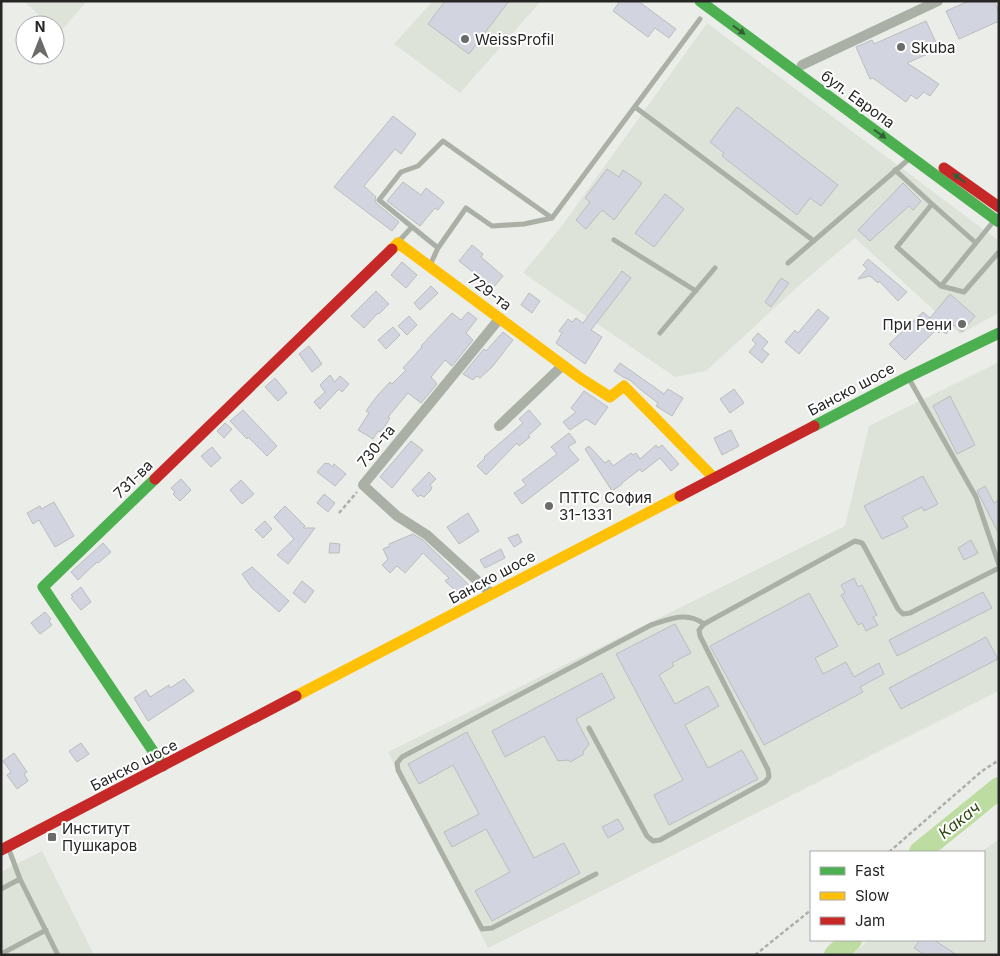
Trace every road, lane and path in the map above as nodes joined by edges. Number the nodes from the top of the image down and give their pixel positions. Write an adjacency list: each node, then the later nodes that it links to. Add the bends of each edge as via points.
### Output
1 (700, 1): 7 (street, бул. Европа, one-way to 7)
2 (716, 1): 5 (street, бул. Европа)
3 (938, 1): 5 (street)
4 (700, 19): 6 (lane)
5 (802, 65): 10 (street, бул. Европа, one-way to 5)
6 (635, 107): 11 (lane); 15 (lane)
7 (911, 157): 8 (lane); 12 (street, бул. Европа)
8 (895, 170): 9 (lane); 15 (lane)
9 (932, 204): 17 (lane); 23 (lane, via 897,247)
10 (999, 207)
11 (552, 218): 13 (lane, via 443,141 418,166 401,172 379,200); 18 (lane, via 492,226 466,208)
12 (997, 221): 17 (lane)
13 (412, 227): 16 (lane); 18 (lane)
14 (614, 240): 24 (lane)
15 (814, 241): 20 (lane)
16 (398, 243): 21 (street, 729-та); 39 (street, 731-ва, via 43,587)
17 (976, 243): 23 (lane)
18 (438, 248): 21 (lane)
19 (998, 253): 23 (lane, via 964,292)
20 (788, 262)
21 (430, 266): 25 (street, 729-та)
22 (715, 268): 24 (lane)
23 (942, 286)
24 (696, 291): 26 (lane)
25 (500, 318): 28 (street, 729-та); 32 (street, 730-та)
26 (660, 333)
27 (999, 333): 29 (street, Банско шосе)
28 (563, 365): 30 (street); 31 (street, 729-та, via 610,397 624,386)
29 (908, 377): 31 (street, Банско шосе); 34 (lane, via 976,497)
30 (499, 426)
31 (714, 478): 35 (street, Банско шосе)
32 (363, 486): 33 (path); 35 (street, 730-та, via 397,516 427,535)
33 (339, 513)
34 (999, 566): 36 (lane, via 903,614 864,546 855,541)
35 (492, 594): 39 (street, Банско шосе)
36 (704, 624): 37 (lane, via 699,630 700,636 768,770 767,780 653,841 647,836); 42 (lane, via 697,619 678,616 652,625 402,757 397,763 482,929 492,928)
37 (589, 728)
38 (999, 760): 41 (path)
39 (163, 766): 40 (street, Банско шосе)
40 (5, 848): 43 (lane)
41 (890, 851)
42 (596, 874)
43 (20, 879): 44 (lane); 46 (lane)
44 (1, 888)
45 (810, 911): 49 (path)
46 (46, 930): 47 (lane); 48 (lane)
47 (1, 954)
48 (58, 955)
49 (755, 955)

